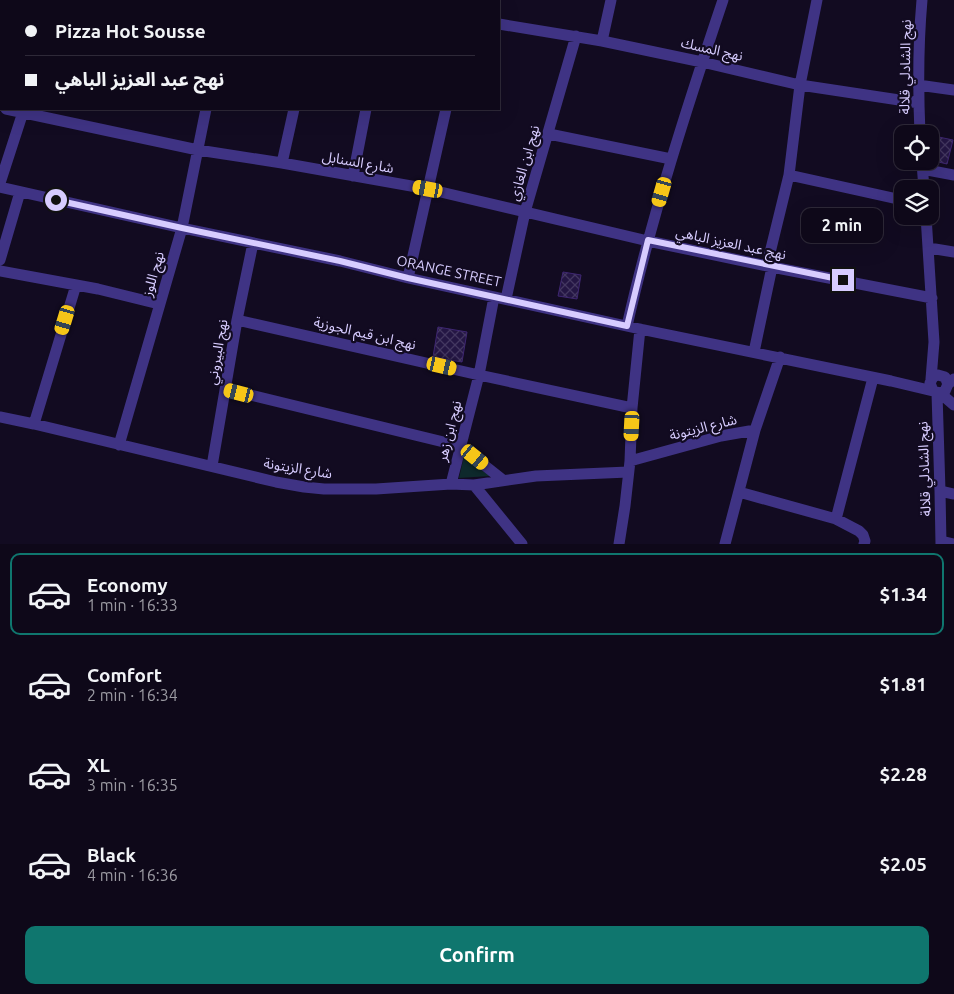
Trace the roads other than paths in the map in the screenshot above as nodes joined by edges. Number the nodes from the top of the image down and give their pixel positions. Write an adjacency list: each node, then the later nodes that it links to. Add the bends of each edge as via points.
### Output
1 (611, 0): 7 (street)
2 (723, 0): 8 (street)
3 (817, 0): 9 (street)
4 (922, 0): 10 (street, نهج الشادلي قلالة)
5 (500, 24): 6 (street, نهج المسك)
6 (576, 36): 7 (street, نهج المسك); 19 (street, نهج ابن الغازي)
7 (602, 41): 8 (street, نهج المسك)
8 (702, 62): 9 (street, نهج المسك); 21 (street)
9 (800, 85): 12 (street, نهج المسك); 24 (street)
10 (918, 86): 11 (street); 12 (street, نهج الشادلي قلالة)
11 (954, 90)
12 (919, 102): 18 (street, نهج الشادلي قلالة)
13 (206, 110): 20 (street, نهج اللوز)
14 (294, 110): 22 (street)
15 (366, 110): 26 (street)
16 (446, 110): 28 (street)
17 (24, 111): 20 (street, شارع السنابل); 27 (street)
18 (920, 125)
19 (548, 134): 21 (street); 31 (street, نهج ابن الغازي)
20 (198, 150): 22 (street, شارع السنابل); 33 (street, نهج اللوز)
21 (671, 159): 34 (street)
22 (282, 163): 26 (street, شارع السنابل)
23 (938, 170): 25 (street)
24 (789, 175): 30 (street); 39 (street)
25 (954, 175)
26 (353, 176): 28 (street, شارع السنابل)
27 (0, 185): 29 (street, ORANGE STREET)
28 (428, 189): 31 (street, شارع السنابل); 41 (street)
29 (20, 192): 33 (street, ORANGE STREET); 38 (street)
30 (894, 198)
31 (525, 212): 34 (street, نهج عبد العزيز الباهي); 45 (street, نهج ابن الغازي)
32 (927, 225): 36 (street)
33 (182, 228): 35 (street, ORANGE STREET); 46 (street, نهج اللوز)
34 (648, 240): 39 (street, نهج عبد العزيز الباهي); 48 (street)
35 (253, 243): 41 (street, ORANGE STREET); 47 (street, نهج البيروني)
36 (928, 248): 37 (street); 44 (street)
37 (954, 252)
38 (0, 260)
39 (770, 266): 44 (street, نهج عبد العزيز الباهي); 50 (street)
40 (0, 271): 42 (street)
41 (408, 278): 43 (street, ORANGE STREET)
42 (76, 285): 46 (street); 60 (street)
43 (494, 296): 45 (street, ORANGE STREET); 53 (street, نهج ابن زهر)
44 (932, 298): 55 (street, نهج الشادلي قلالة, via 934,342)
45 (506, 299): 48 (street, ORANGE STREET)
46 (160, 304): 62 (street, نهج اللوز)
47 (237, 320): 53 (street, نهج ابن قيم الجوزية); 56 (street, نهج البيروني)
48 (627, 326): 49 (street, ORANGE STREET)
49 (640, 329): 50 (street, ORANGE STREET); 58 (street)
50 (754, 352): 51 (street, ORANGE STREET)
51 (780, 357): 54 (street, ORANGE STREET); 61 (street)
52 (954, 371): 55 (street)
53 (479, 374): 58 (street, نهج ابن قيم الجوزية); 63 (street, نهج ابن زهر)
54 (873, 378): 55 (street, ORANGE STREET); 72 (street)
55 (942, 384): 57 (street); 69 (street, نهج الشادلي قلالة)
56 (226, 389): 63 (street); 64 (street, نهج البيروني)
57 (954, 405)
58 (632, 408): 65 (street)
59 (0, 417): 60 (street, شارع الزيتونة)
60 (34, 424): 62 (street, شارع الزيتونة)
61 (755, 430): 65 (street, شارع الزيتونة, via 721,436); 70 (street)
62 (119, 445): 64 (street, شارع الزيتونة)
63 (460, 446): 66 (street); 67 (street, نهج ابن زهر)
64 (212, 466): 67 (street, شارع الزيتونة, via 324,489)
65 (629, 467): 66 (street, شارع الزيتونة); 75 (street)
66 (503, 480): 68 (street, شارع الزيتونة)
67 (451, 484): 68 (street, شارع الزيتونة)
68 (474, 485): 74 (street)
69 (940, 491): 71 (street); 73 (street, نهج الشادلي قلالة)
70 (739, 492): 72 (street); 76 (street)
71 (954, 494)
72 (836, 520): 77 (street, via 860,531)
73 (941, 542): 78 (street)
74 (522, 544)
75 (619, 544)
76 (725, 544)
77 (864, 544)
78 (953, 544)

